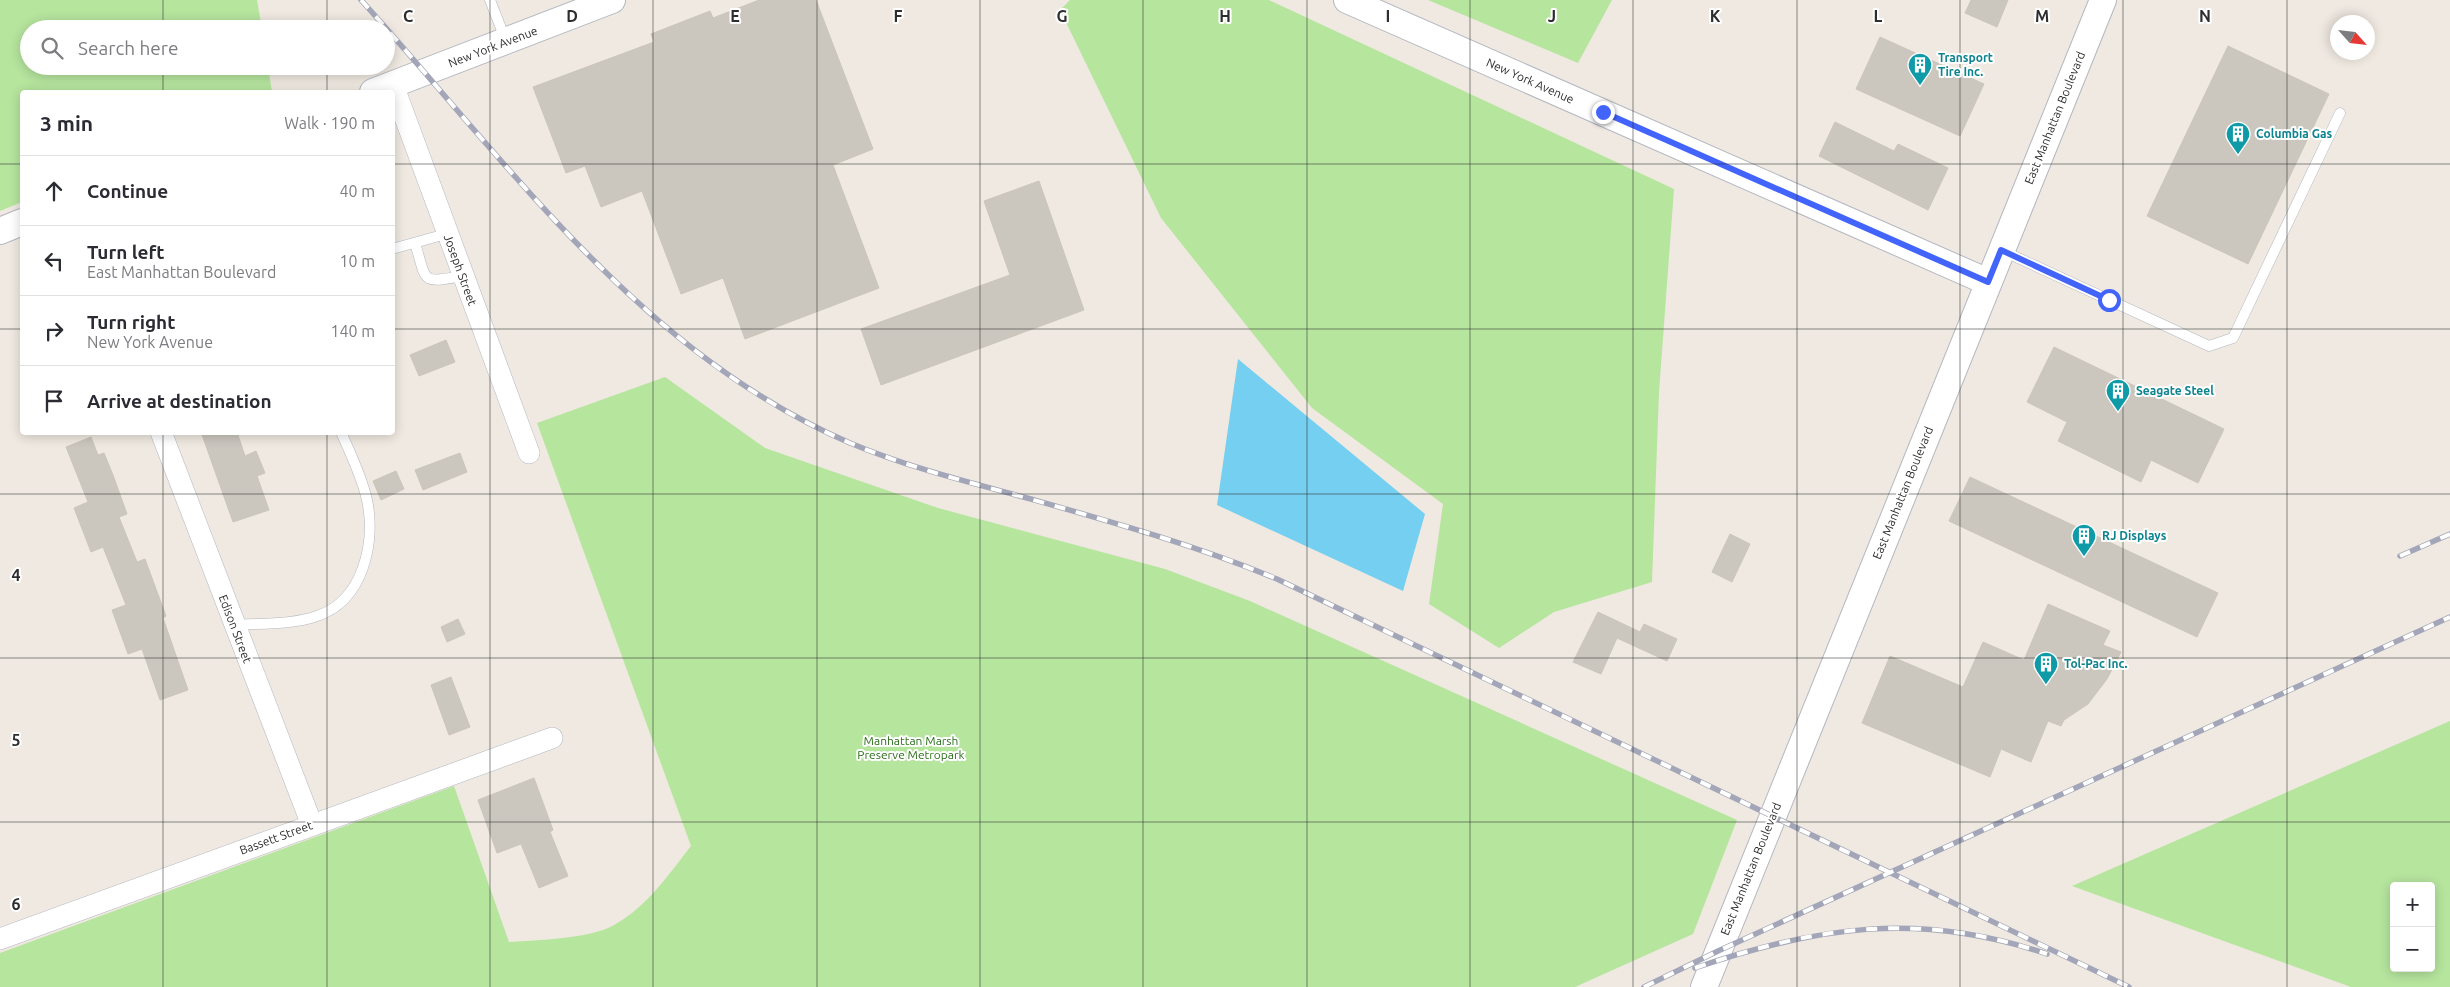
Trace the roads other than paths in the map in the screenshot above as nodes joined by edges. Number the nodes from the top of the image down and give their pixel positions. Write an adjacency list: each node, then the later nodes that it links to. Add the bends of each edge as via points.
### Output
1 (490, 0): 5 (lane)
2 (612, 0): 5 (street, New York Avenue)
3 (1347, 0): 16 (street, New York Avenue)
4 (2103, 0): 14 (street, East Manhattan Boulevard)
5 (506, 41): 6 (street, New York Avenue)
6 (383, 89)
7 (2340, 114): 14 (lane, via 2233,338 2209,346)
8 (395, 117): 11 (street, Joseph Street)
9 (20, 223): 10 (street)
10 (0, 231)
11 (446, 234): 12 (lane); 15 (street, Joseph Street)
12 (415, 243): 13 (lane); 15 (lane, via 424,274 430,280)
13 (395, 248)
14 (2001, 250): 16 (street, East Manhattan Boulevard)
15 (462, 276): 19 (street, Joseph Street)
16 (1988, 282): 24 (street, East Manhattan Boulevard)
17 (162, 435): 20 (street, Edison Street)
18 (342, 435): 20 (lane, via 359,475 370,524 362,571 351,591 336,606 317,616)
19 (529, 453)
20 (233, 624): 22 (street, Edison Street)
21 (552, 738): 22 (street, Bassett Street)
22 (312, 825): 23 (street, Bassett Street)
23 (0, 939)
24 (1704, 987)

